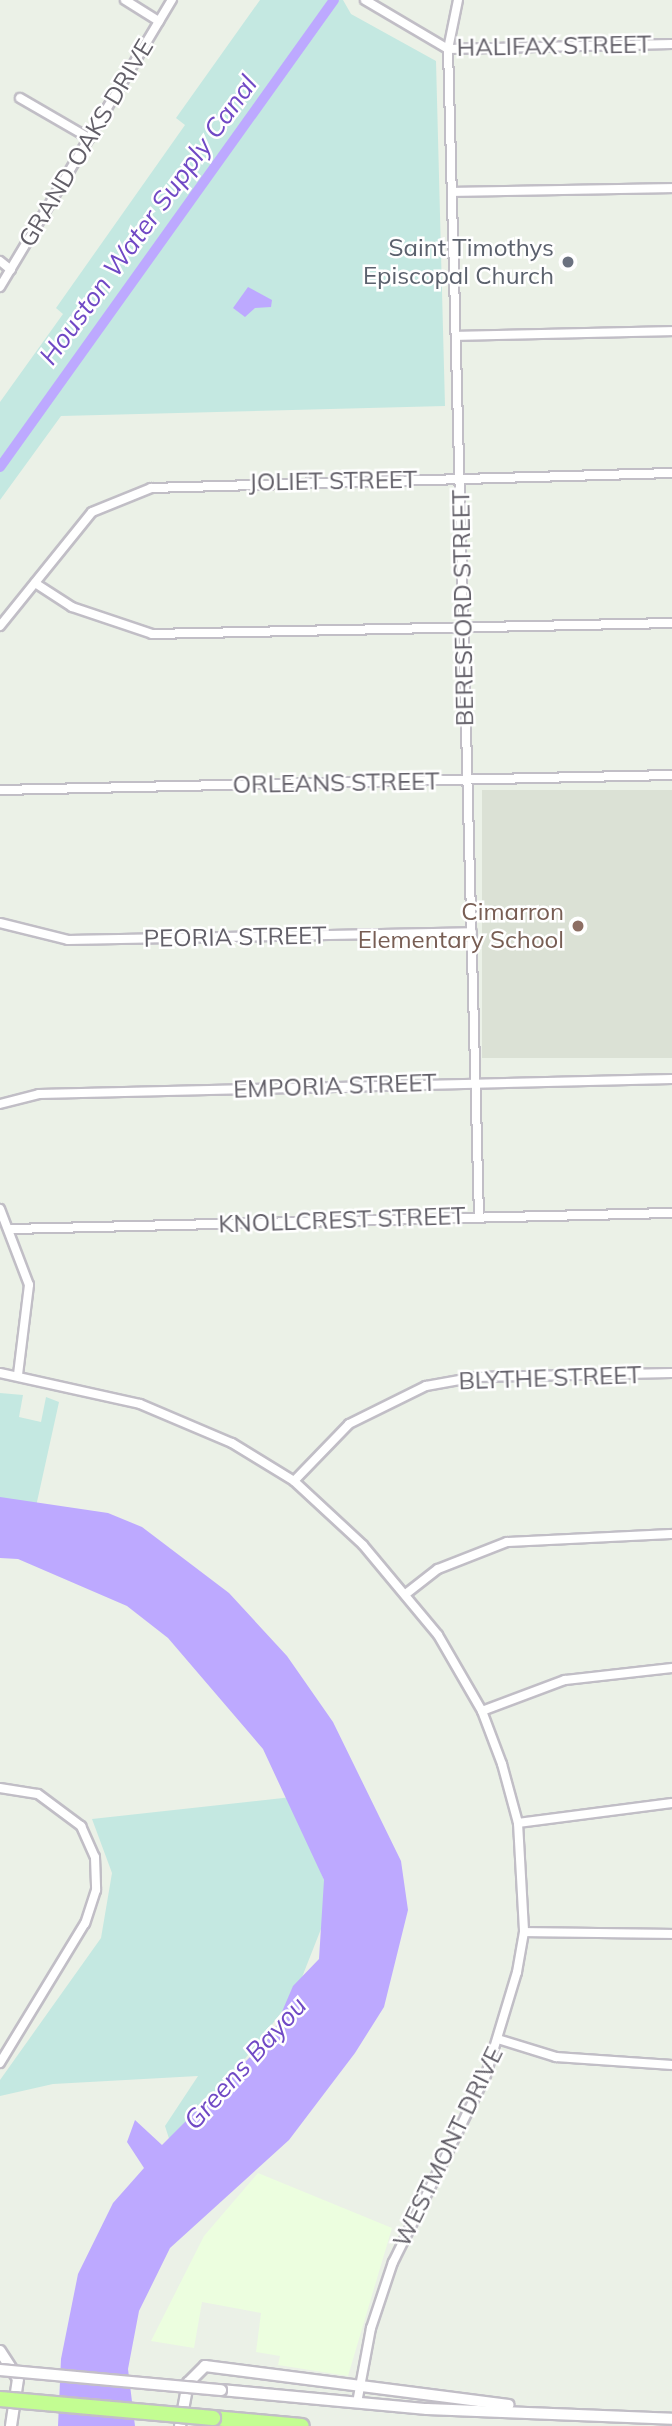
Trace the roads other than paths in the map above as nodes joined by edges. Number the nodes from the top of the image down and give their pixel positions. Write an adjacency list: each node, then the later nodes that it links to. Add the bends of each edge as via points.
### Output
1 (125, 0): 5 (street)
2 (172, 0): 5 (street, GRAND OAKS DRIVE)
3 (365, 0): 7 (street, HALIFAX STREET)
4 (458, 0): 7 (street, BERESFORD STREET)
5 (159, 21): 9 (street, GRAND OAKS DRIVE)
6 (672, 44): 7 (street, HALIFAX STREET)
7 (448, 49): 11 (street, BERESFORD STREET)
8 (20, 98): 9 (street)
9 (89, 138): 13 (street, GRAND OAKS DRIVE)
10 (672, 188): 11 (street)
11 (453, 192): 16 (street, BERESFORD STREET)
12 (0, 261): 13 (street)
13 (10, 270): 14 (street, GRAND OAKS DRIVE)
14 (0, 287)
15 (672, 331): 16 (street)
16 (456, 336): 18 (street, BERESFORD STREET)
17 (672, 473): 18 (street, JOLIET STREET)
18 (460, 479): 19 (street, JOLIET STREET, via 188,484 122,496 92,512); 22 (street, BERESFORD STREET)
19 (35, 583): 21 (street, JOLIET STREET); 22 (street, via 72,607 152,634)
20 (672, 624): 22 (street)
21 (0, 626)
22 (464, 629): 24 (street, BERESFORD STREET)
23 (672, 775): 24 (street, ORLEANS STREET)
24 (467, 780): 25 (street, ORLEANS STREET); 27 (street, BERESFORD STREET)
25 (0, 790)
26 (0, 923): 27 (street, PEORIA STREET, via 68,940)
27 (472, 932): 29 (street, BERESFORD STREET)
28 (672, 1079): 29 (street, EMPORIA STREET)
29 (475, 1082): 30 (street, EMPORIA STREET, via 39,1094); 33 (street, BERESFORD STREET)
30 (0, 1104)
31 (0, 1209): 34 (street)
32 (672, 1213): 33 (street, KNOLLCREST STREET)
33 (479, 1217): 34 (street, KNOLLCREST STREET)
34 (12, 1229): 37 (street, via 29,1285)
35 (0, 1373): 37 (street, WESTMONT DRIVE)
36 (672, 1373): 38 (street, BLYTHE STREET, via 476,1377 426,1386 349,1424)
37 (18, 1375): 38 (street, WESTMONT DRIVE, via 189,1423)
38 (294, 1481): 40 (street, WESTMONT DRIVE)
39 (672, 1534): 40 (street, via 507,1542 438,1569)
40 (407, 1593): 42 (street, WESTMONT DRIVE)
41 (672, 1668): 42 (street, via 565,1679)
42 (482, 1712): 45 (street, WESTMONT DRIVE)
43 (0, 1788): 49 (street, via 38,1794 81,1826 95,1857 96,1890 85,1923)
44 (672, 1802): 45 (street)
45 (518, 1823): 46 (street, WESTMONT DRIVE)
46 (524, 1932): 47 (street); 48 (street, WESTMONT DRIVE)
47 (672, 1934)
48 (501, 2040): 50 (street, via 556,2057); 53 (street, WESTMONT DRIVE, via 393,2262)
49 (0, 2063)
50 (672, 2065)
51 (0, 2351): 58 (main road, via 18,2379)
52 (0, 2371): 55 (main road, bridge)
53 (359, 2389): 55 (street, WESTMONT DRIVE); 56 (main road); 59 (main road, via 205,2366 188,2383)
54 (0, 2399): 60 (highway, bridge)
55 (357, 2403): 56 (main road)
56 (532, 2410): 57 (main road)
57 (672, 2419)
58 (11, 2426)
59 (180, 2426)
60 (302, 2426)

